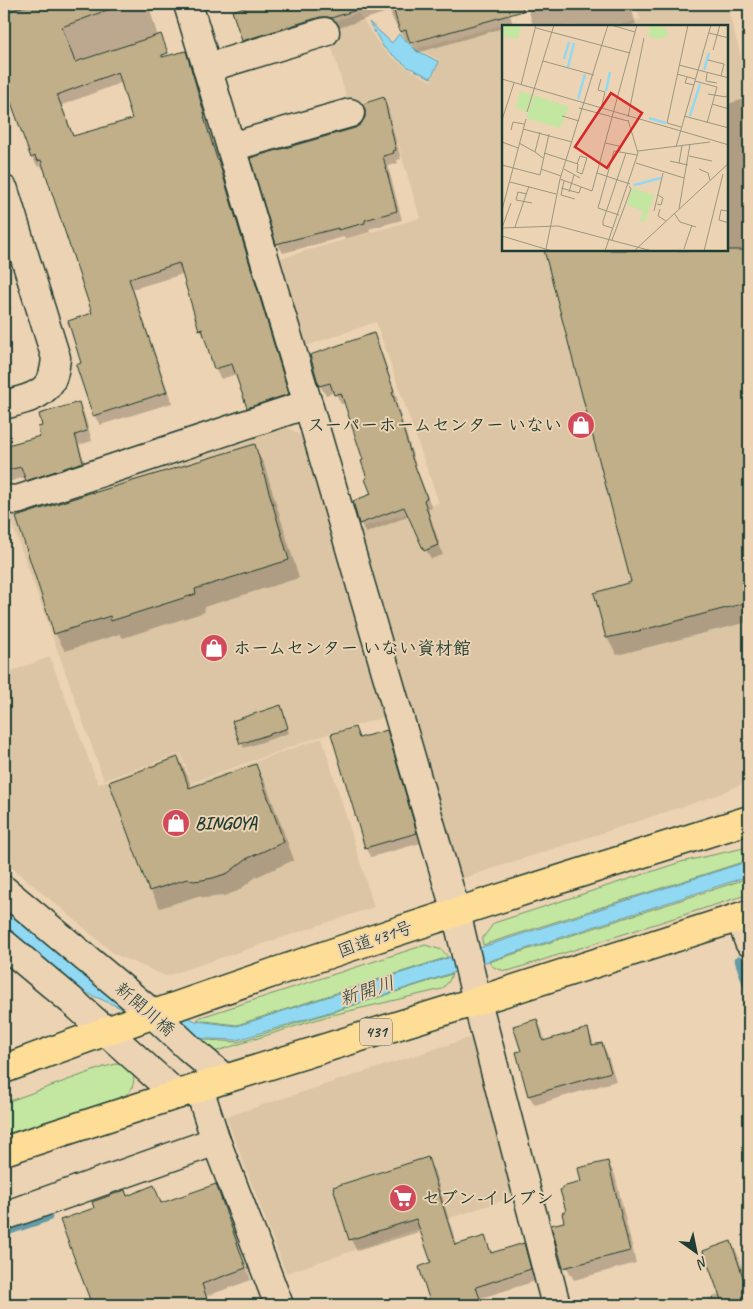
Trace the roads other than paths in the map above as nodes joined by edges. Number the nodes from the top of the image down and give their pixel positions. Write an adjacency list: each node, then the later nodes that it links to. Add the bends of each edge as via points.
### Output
1 (188, 4): 3 (street)
2 (325, 32): 3 (street)
3 (208, 68): 5 (street)
4 (350, 113): 5 (street)
5 (231, 147): 7 (street)
6 (4, 190): 8 (street, via 56,358 48,385 35,396)
7 (308, 404): 9 (street, via 17,500); 13 (street)
8 (4, 405)
9 (4, 499)
10 (749, 820): 13 (highway, 国道431号)
11 (4, 890): 17 (street, 新開川橋, via 101,970)
12 (744, 915): 14 (street); 16 (highway, 431)
13 (456, 916): 16 (street); 17 (highway, 国道431号)
14 (749, 942)
15 (4, 944): 17 (street)
16 (476, 996): 19 (highway, 431); 25 (street)
17 (141, 1018): 18 (highway, 国道431号); 19 (street, 新開川橋, via 189,1048); 20 (street)
18 (4, 1069)
19 (225, 1079): 20 (highway, 431)
20 (188, 1091): 21 (street); 22 (highway, 431)
21 (216, 1141): 23 (street); 24 (street)
22 (4, 1152)
23 (4, 1216)
24 (279, 1305)
25 (556, 1305)

